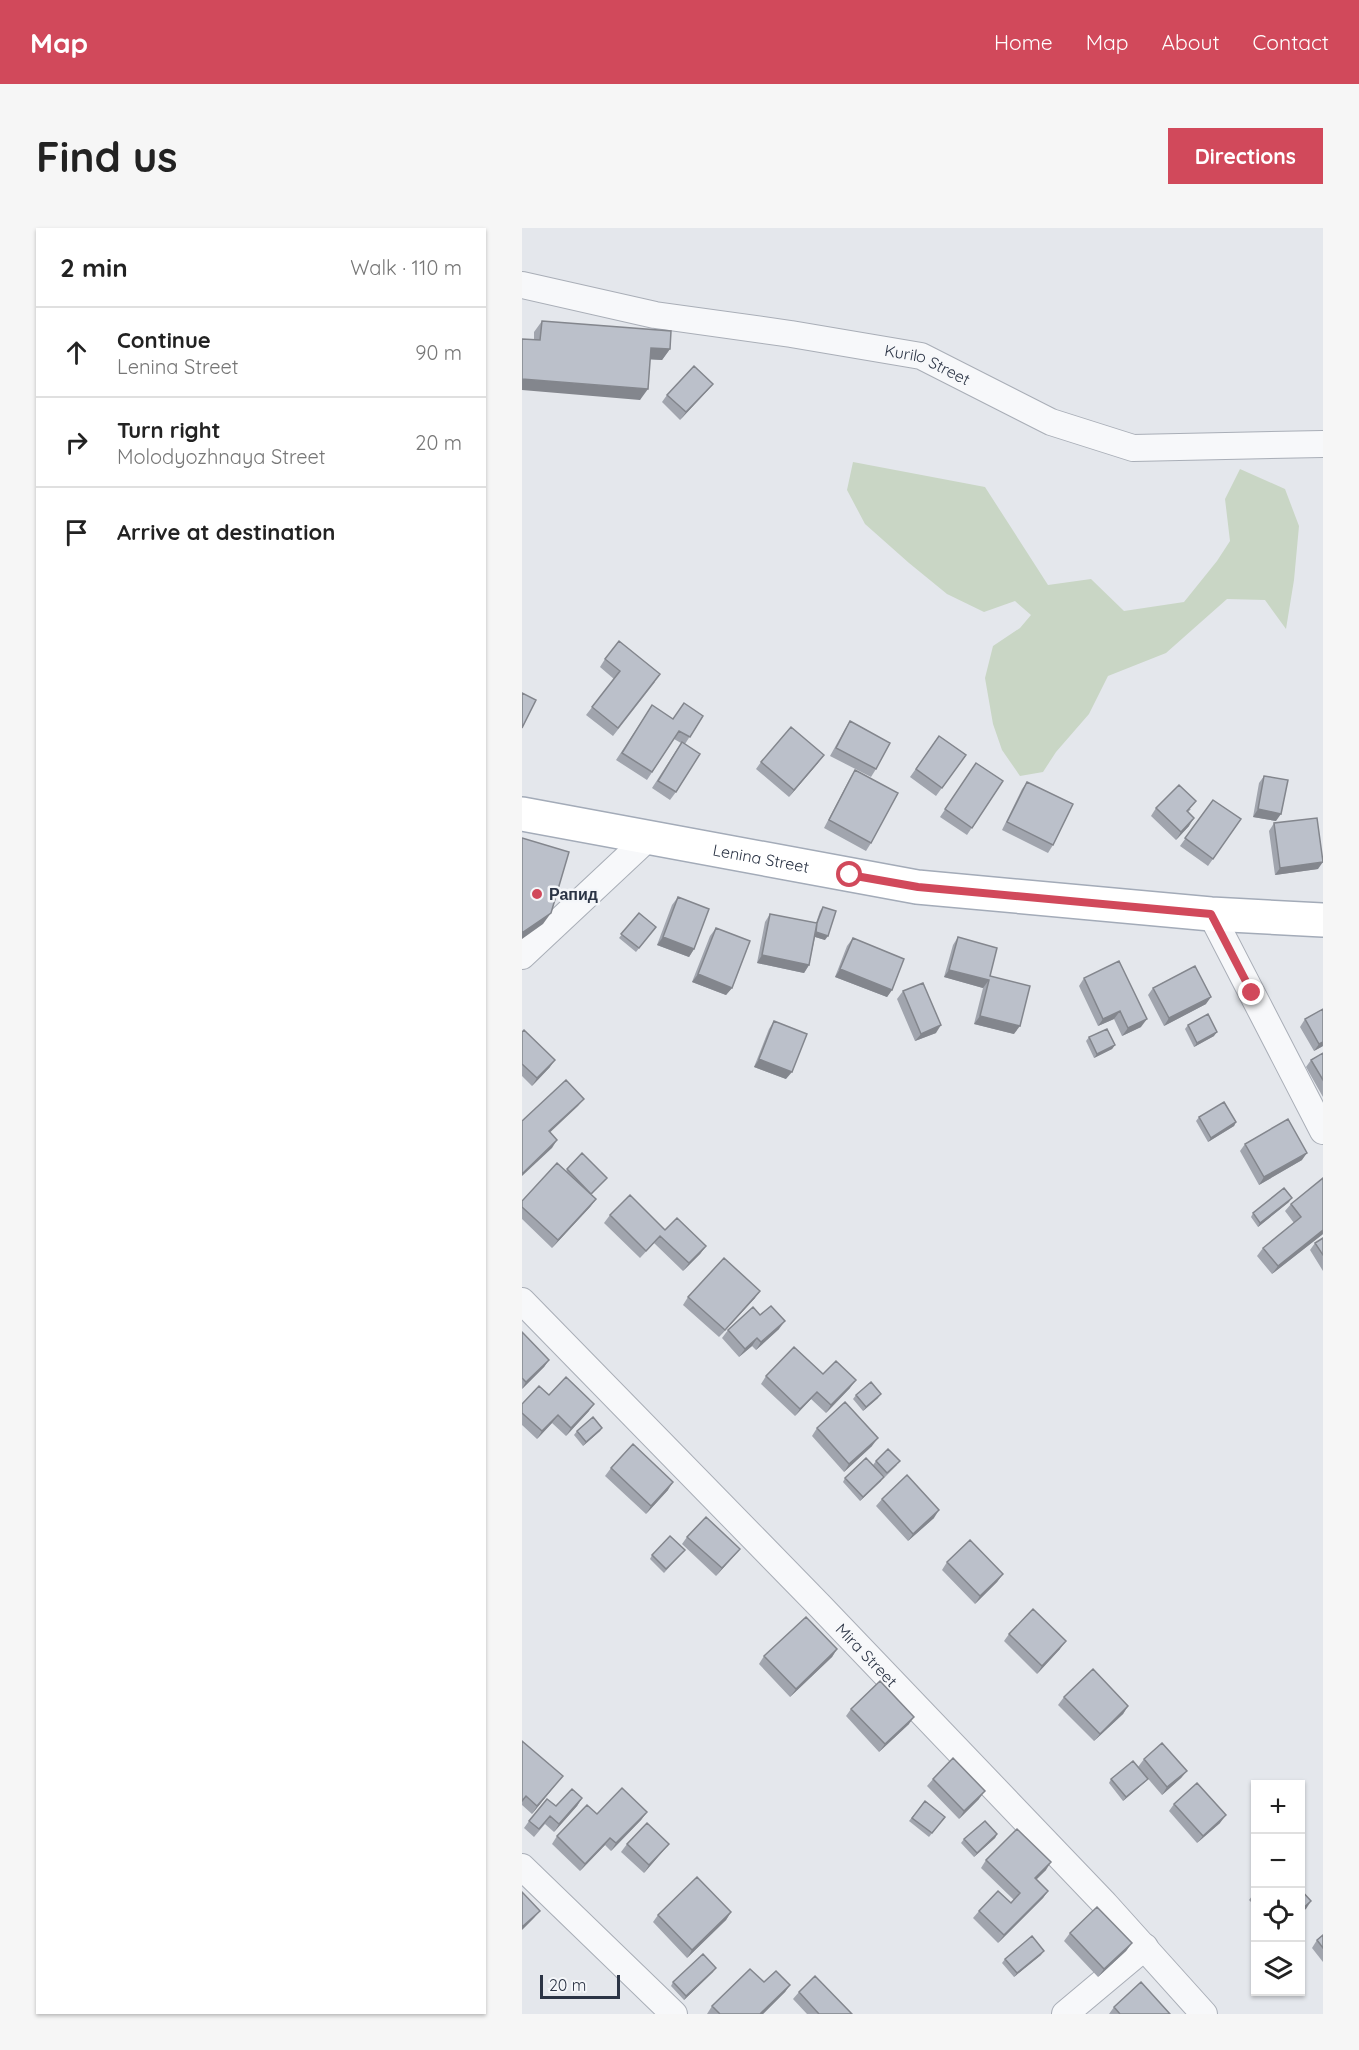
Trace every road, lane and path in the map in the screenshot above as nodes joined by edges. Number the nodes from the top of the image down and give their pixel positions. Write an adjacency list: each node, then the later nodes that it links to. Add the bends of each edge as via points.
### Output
1 (522, 285): 2 (street, Kurilo Street, via 655,315 921,356 1051,422 1133,448)
2 (1323, 444)
3 (522, 814): 4 (main road, Lenina Street)
4 (648, 838): 5 (main road, Lenina Street, via 918,887); 7 (street)
5 (1211, 914): 6 (main road, Lenina Street); 8 (street)
6 (1323, 920)
7 (522, 956)
8 (1323, 1131)
9 (522, 1301): 11 (street, Mira Street)
10 (522, 1868): 12 (street)
11 (1145, 1947): 13 (street); 14 (street, Mira Street)
12 (674, 2014)
13 (1065, 2014)
14 (1204, 2014)

